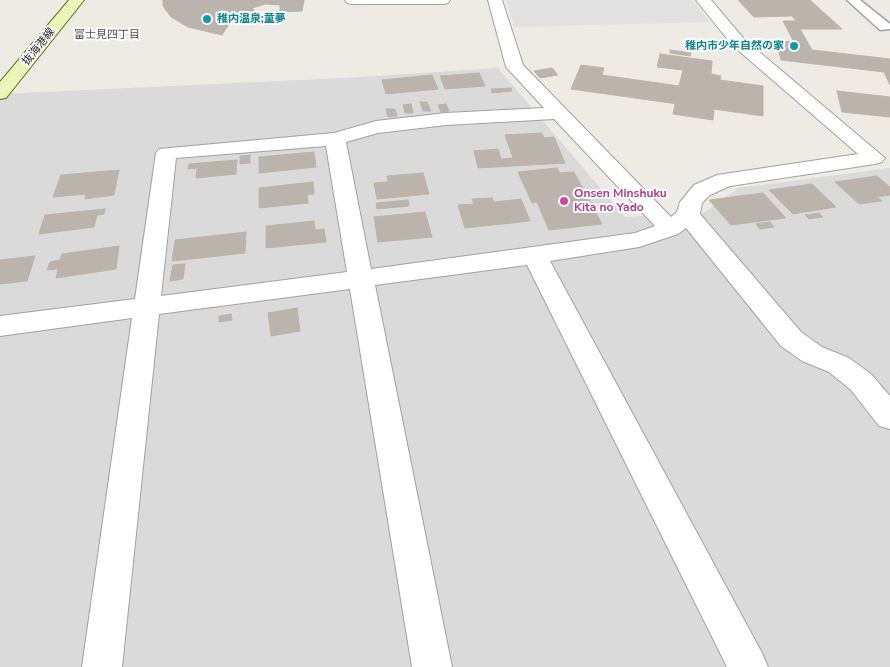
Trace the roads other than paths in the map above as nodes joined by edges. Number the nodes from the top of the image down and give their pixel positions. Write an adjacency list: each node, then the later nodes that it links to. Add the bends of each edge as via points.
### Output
1 (77, 0): 8 (main road, 抜海港線)
2 (352, 0): 3 (street)
3 (443, 0)
4 (496, 0): 9 (street, via 515,67)
5 (703, 0): 11 (street, via 738,42)
6 (853, 0): 7 (lane)
7 (885, 26)
8 (0, 94)
9 (558, 113): 10 (street, via 376,126); 12 (street)
10 (335, 139): 14 (street); 15 (street, via 166,153)
11 (882, 157): 12 (street, via 725,180 702,190)
12 (679, 222): 13 (street, via 639,240); 17 (street, via 791,339 812,354 839,365 861,382)
13 (535, 256): 14 (street); 20 (street)
14 (360, 279): 15 (street); 19 (street)
15 (146, 306): 16 (street); 18 (street)
16 (0, 326)
17 (890, 416)
18 (102, 667)
19 (432, 667)
20 (748, 667)

